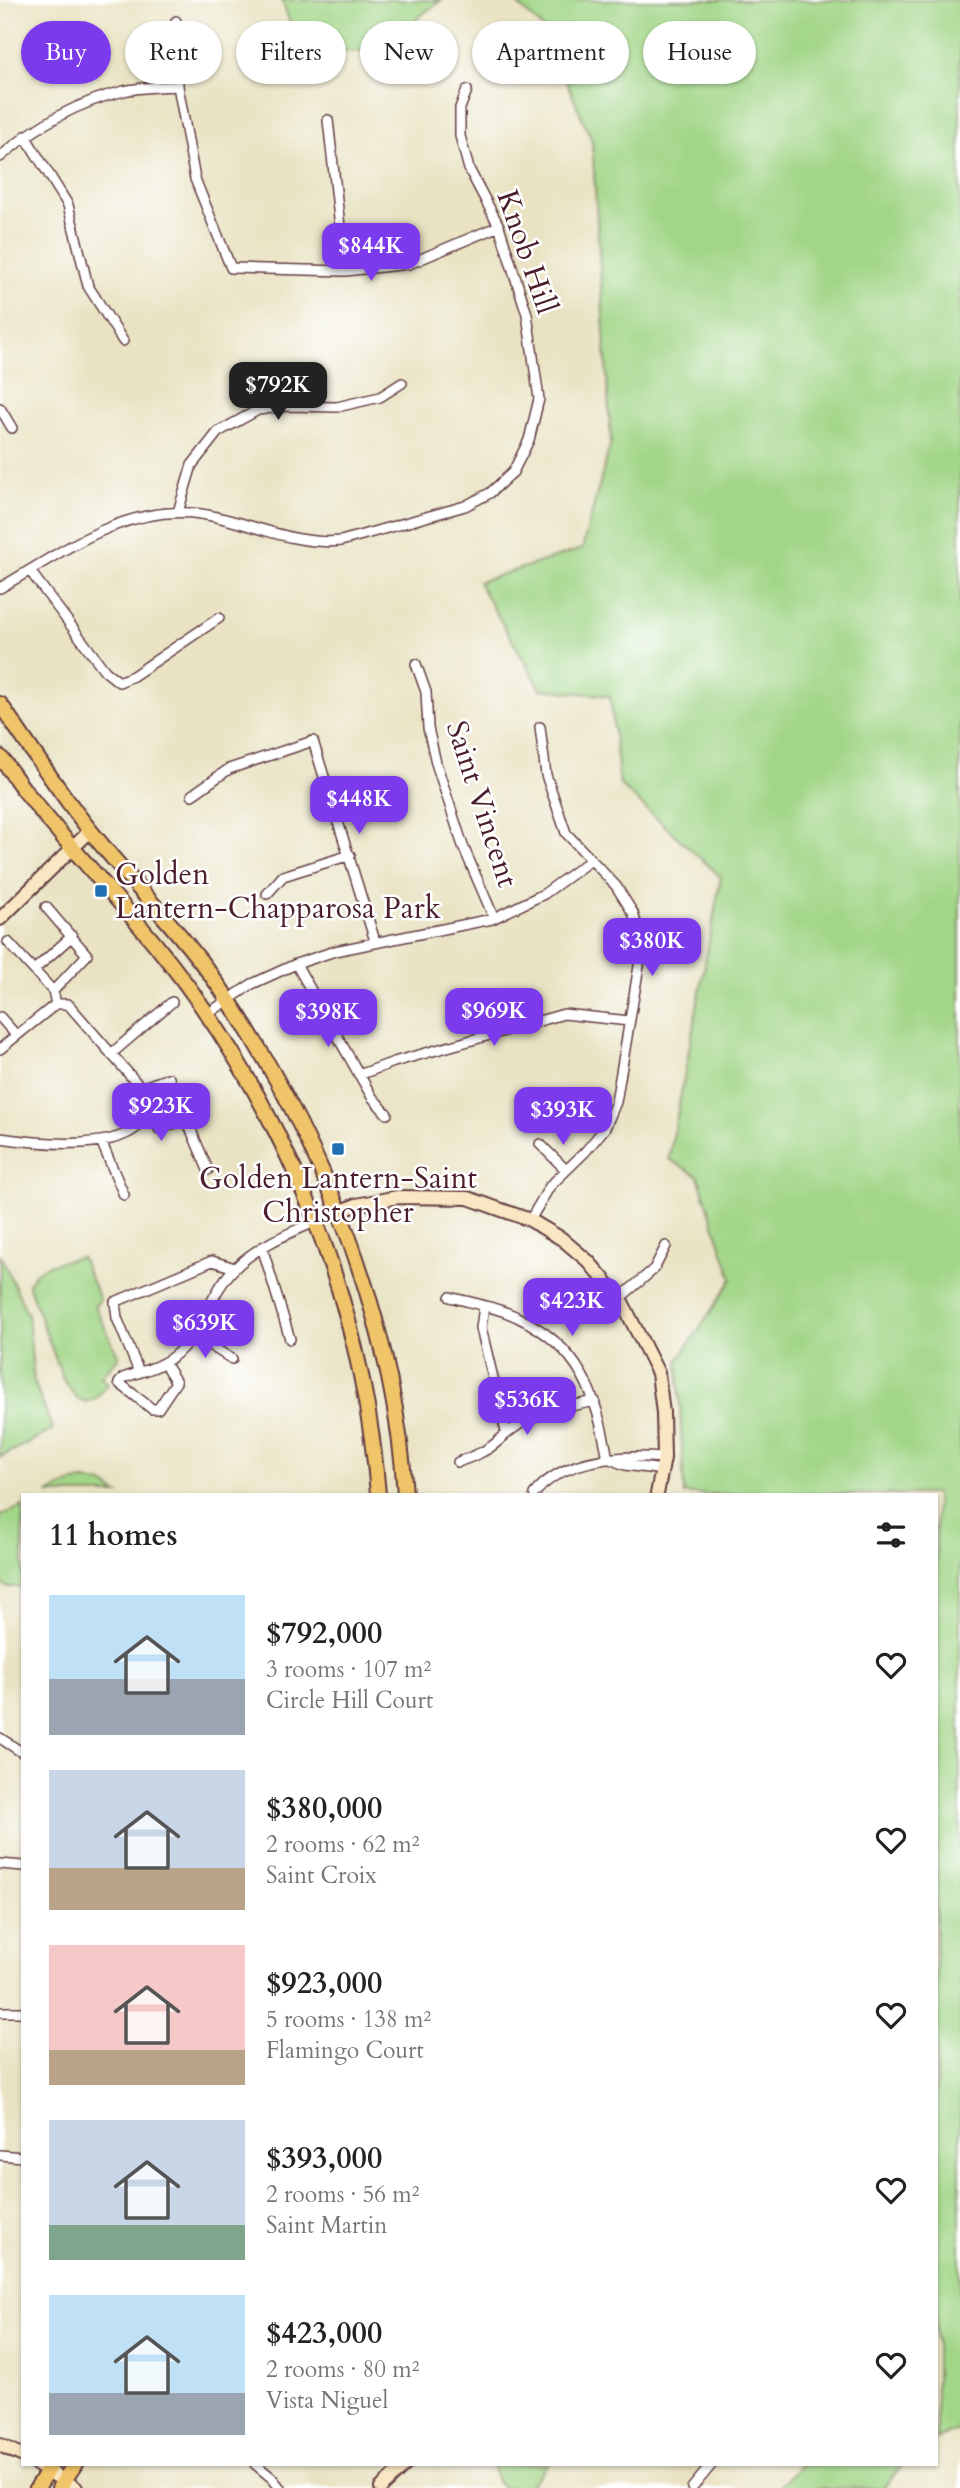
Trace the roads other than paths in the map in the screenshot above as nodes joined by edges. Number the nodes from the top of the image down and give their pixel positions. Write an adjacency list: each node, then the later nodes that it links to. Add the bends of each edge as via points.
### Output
1 (178, 86): 4 (street, via 125,90 78,105); 7 (street, via 195,179 231,268)
2 (467, 90): 6 (street, Knob Hill, via 460,108 460,136 469,169)
3 (328, 120): 7 (street)
4 (25, 136): 5 (street); 8 (street, via 68,205 88,286)
5 (0, 157)
6 (499, 226): 7 (street, via 409,264); 12 (street, Knob Hill, via 527,314 539,399 529,440 513,472 490,493 465,506 321,543)
7 (345, 271)
8 (123, 341)
9 (402, 383): 12 (street, via 380,397 337,407 287,406 258,411 218,432 192,465)
10 (0, 408): 11 (street)
11 (12, 428)
12 (178, 512): 13 (street, via 144,516 100,530)
13 (30, 571): 14 (street); 15 (street, via 105,671 119,682)
14 (0, 589)
15 (219, 618)
16 (416, 664): 27 (street, Saint Vincent, via 426,692 436,763 463,846)
17 (0, 704): 21 (main road)
18 (540, 727): 24 (street, via 546,775 566,833)
19 (0, 757): 22 (main road)
20 (192, 795): 23 (street, via 229,769 313,741)
21 (90, 831): 22 (street); 35 (main road)
22 (73, 849): 28 (street); 38 (main road, via 155,945)
23 (350, 855): 25 (street, via 283,876); 30 (street)
24 (591, 860): 27 (street, via 544,894); 40 (street, via 615,886 639,933 640,960)
25 (267, 894)
26 (46, 907): 29 (street)
27 (494, 918): 30 (street)
28 (0, 919)
29 (72, 936): 33 (street); 34 (street, via 88,955)
30 (375, 941): 32 (street)
31 (8, 943): 33 (street)
32 (296, 964): 35 (street); 44 (street)
33 (34, 970): 34 (street)
34 (52, 990): 37 (street)
35 (229, 1000): 38 (street); 55 (main road, via 295,1113)
36 (172, 1002): 43 (street)
37 (55, 1004): 41 (street); 43 (street, via 68,1004)
38 (206, 1015): 57 (main road, via 271,1119)
39 (0, 1017): 41 (street)
40 (629, 1021): 44 (street, via 564,1014); 53 (street, via 616,1102 605,1128)
41 (16, 1035): 42 (street)
42 (0, 1049)
43 (111, 1054): 45 (street)
44 (359, 1075): 47 (street)
45 (141, 1088): 46 (street); 48 (street, via 169,1078)
46 (146, 1113): 48 (street, via 159,1129); 50 (street, via 137,1127)
47 (387, 1114)
48 (186, 1119): 52 (street)
49 (0, 1138): 50 (street, via 43,1144)
50 (101, 1140): 54 (street)
51 (540, 1144): 53 (street)
52 (208, 1170)
53 (566, 1170): 56 (street, via 550,1186)
54 (124, 1195)
55 (338, 1212): 56 (street, via 398,1197 468,1198); 57 (street); 75 (main road, via 384,1352)
56 (530, 1220): 62 (street, via 589,1261)
57 (316, 1222): 59 (street); 74 (main road, via 350,1329 374,1449)
58 (666, 1246): 62 (street, via 654,1269)
59 (262, 1247): 60 (street); 65 (street)
60 (235, 1268): 64 (street); 68 (street, via 212,1261 115,1302)
61 (450, 1297): 63 (street)
62 (620, 1298): 73 (street, via 658,1373)
63 (484, 1306): 69 (street, via 546,1333 576,1363); 70 (street, via 481,1328)
64 (193, 1335): 66 (street); 67 (street)
65 (290, 1339)
66 (232, 1359)
67 (164, 1363): 68 (street); 68 (street, via 176,1382 155,1410 119,1383)
68 (139, 1371)
69 (596, 1401): 70 (street, via 542,1413); 71 (street)
70 (506, 1432): 72 (street, via 496,1444)
71 (608, 1459): 73 (street, via 625,1465); 76 (street, via 566,1470)
72 (458, 1462)
73 (664, 1464): 77 (street)
74 (378, 1493)
75 (405, 1493)
76 (535, 1493)
77 (657, 1493)
78 (0, 1738): 79 (street)
79 (21, 1752)
80 (0, 1864): 81 (street)
81 (21, 1866)
82 (0, 2012): 83 (street)
83 (21, 2012)
84 (0, 2155): 85 (street)
85 (21, 2157)
86 (0, 2445): 87 (street)
87 (21, 2455)
88 (74, 2466): 93 (main road)
89 (257, 2466): 95 (street)
90 (404, 2466): 96 (street)
91 (710, 2466): 97 (street)
92 (45, 2467): 93 (street); 94 (main road)
93 (66, 2486)
94 (37, 2488)
95 (280, 2488)
96 (381, 2488)
97 (692, 2488)

